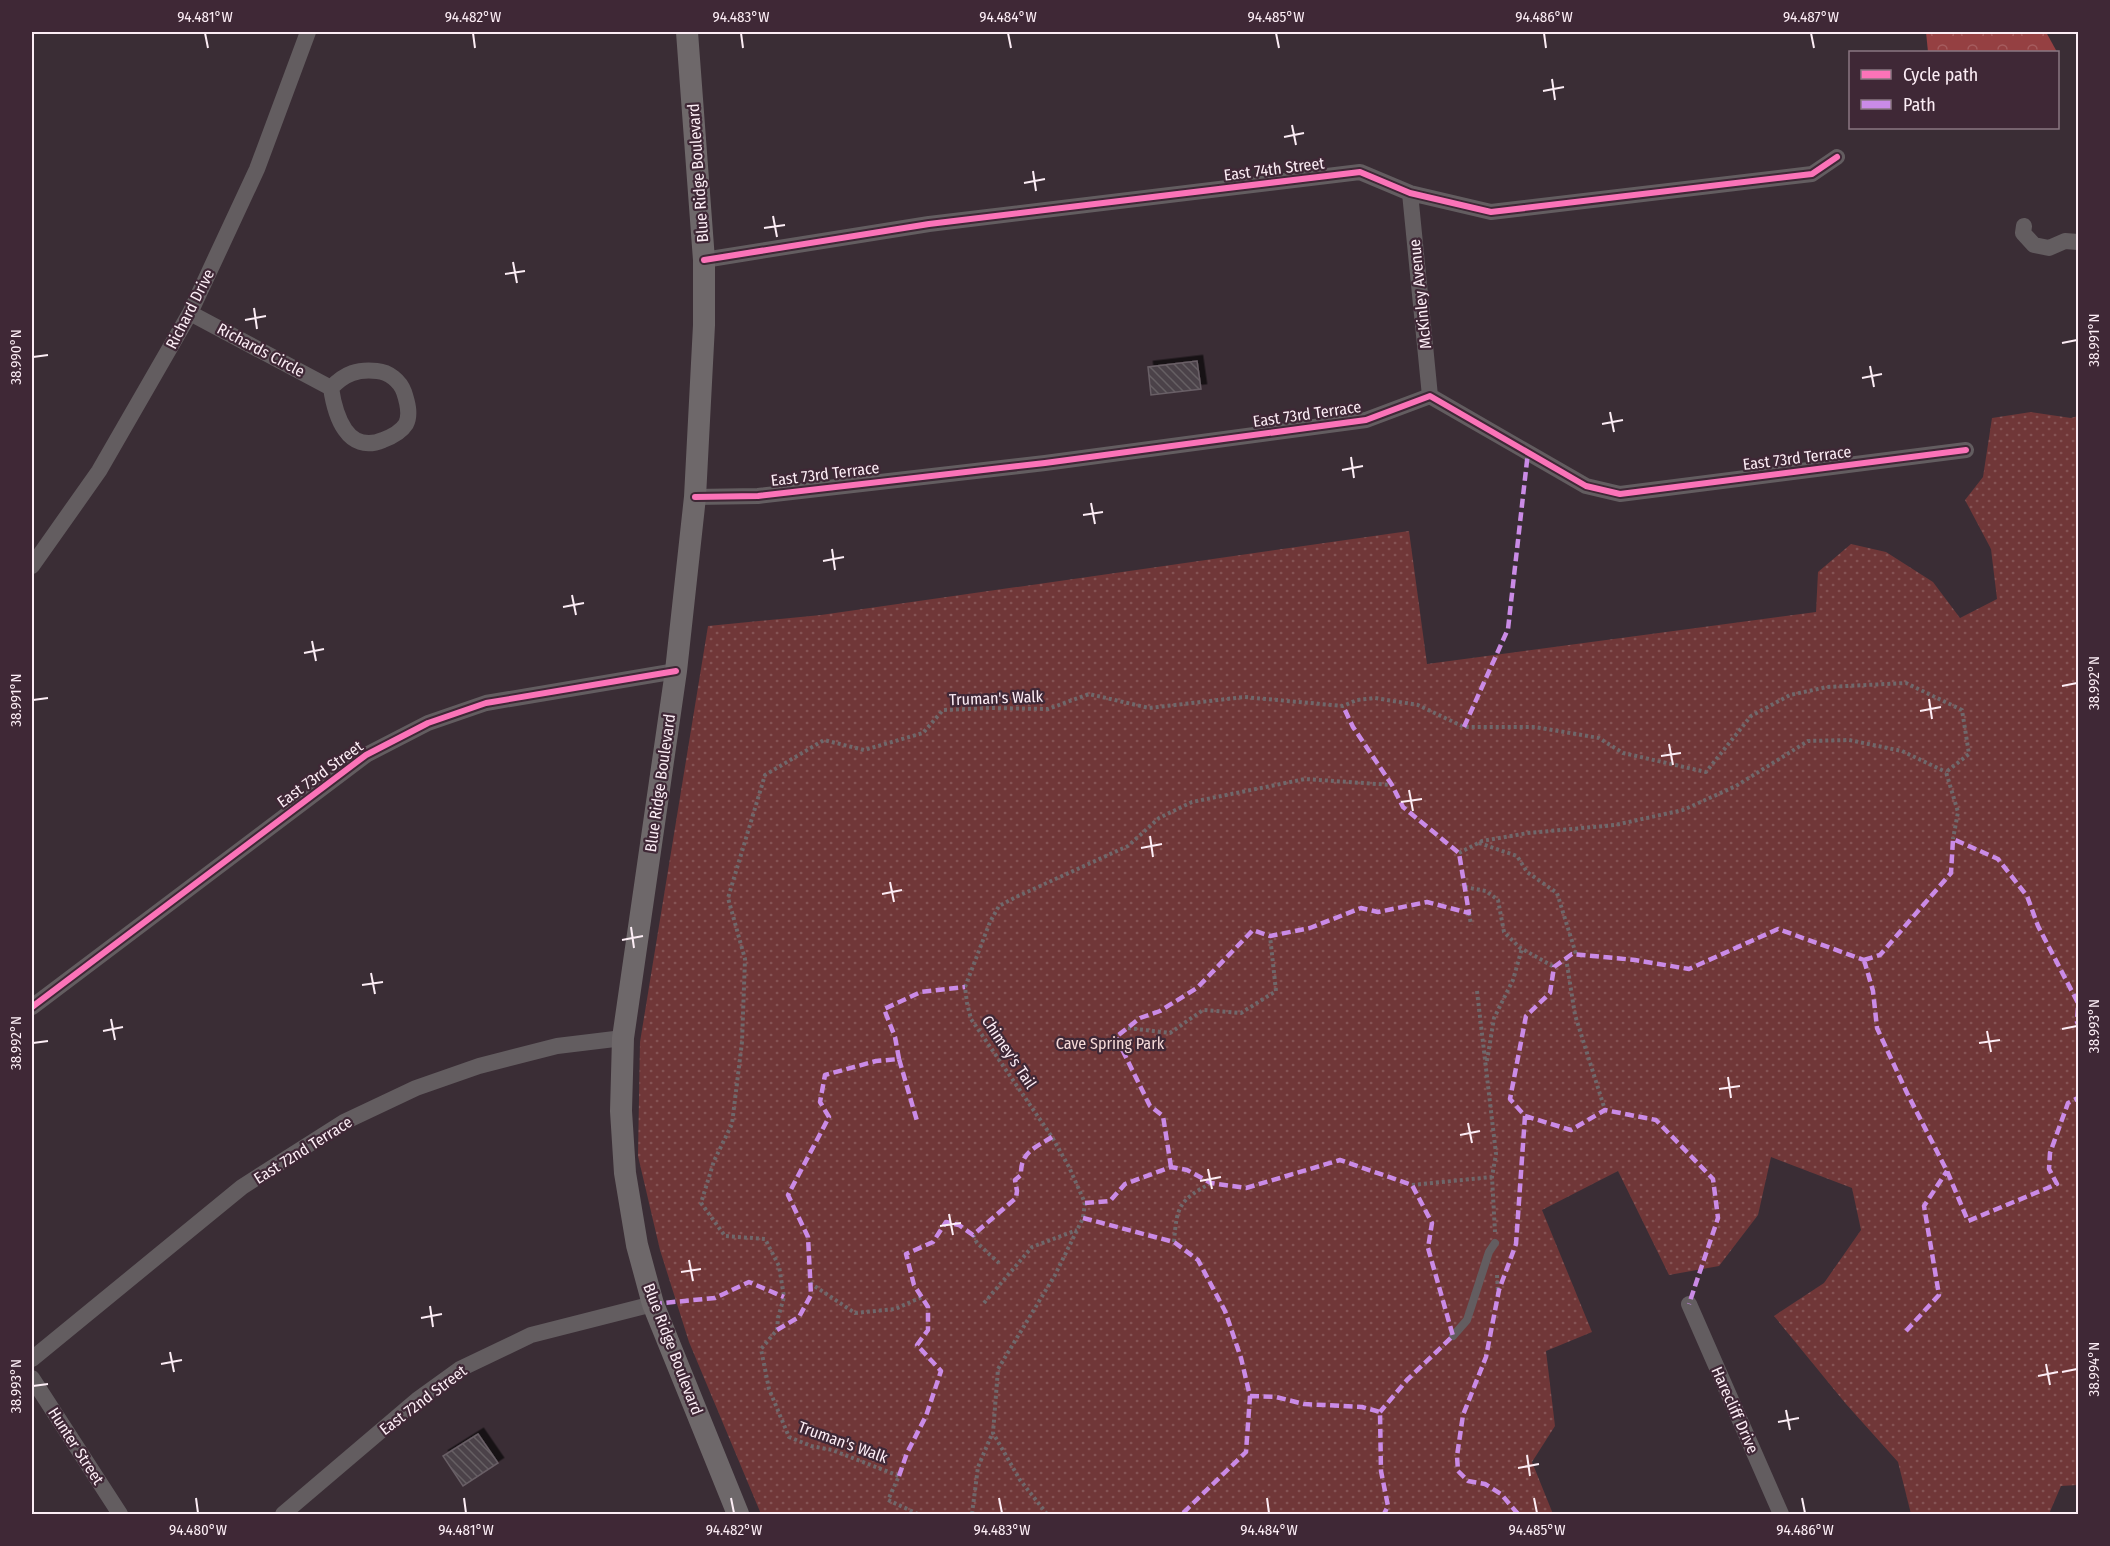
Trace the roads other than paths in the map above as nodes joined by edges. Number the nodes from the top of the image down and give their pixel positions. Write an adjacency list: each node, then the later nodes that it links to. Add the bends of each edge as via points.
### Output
1 (308, 32): 8 (street, Richard Drive, via 257,169)
2 (687, 32): 7 (main road, Blue Ridge Boulevard)
3 (1837, 157): 4 (street, East 74th Street, via 1812,174 1491,212)
4 (1410, 193): 7 (street, East 74th Street, via 1360,172 929,224); 10 (street, McKinley Avenue)
5 (2024, 226): 6 (street, via 2023,233 2034,245 2049,248 2065,241)
6 (2079, 242)
7 (704, 260): 12 (main road, Blue Ridge Boulevard)
8 (190, 313): 9 (street, Richards Circle); 13 (street, Richard Drive, via 99,471)
9 (332, 388): 9 (street, via 340,378 360,369 385,372 402,384 408,405 406,424 374,444 359,442 343,429 334,409)
10 (1430, 396): 11 (street, East 73rd Terrace, via 1586,486 1620,494); 12 (street, East 73rd Terrace, via 1366,420 1046,463 758,496)
11 (1966, 450)
12 (695, 497): 14 (main road, Blue Ridge Boulevard)
13 (32, 566)
14 (676, 672): 15 (street, East 73rd Street, via 486,703 428,723 366,754); 16 (main road, Blue Ridge Boulevard)
15 (32, 1008)
16 (623, 1038): 18 (main road, Blue Ridge Boulevard, via 621,1111 625,1173 637,1245); 21 (street, East 72nd Terrace, via 557,1046 479,1066 416,1088 344,1122 243,1187)
17 (1495, 1242): 20 (lane, via 1467,1320)
18 (653, 1304): 24 (street, East 72nd Street, via 531,1335 460,1369 417,1400); 25 (main road, Blue Ridge Boulevard)
19 (1689, 1304): 26 (street, Harecliff Drive)
20 (1453, 1336)
21 (32, 1359)
22 (32, 1378): 23 (street, Hunter Street)
23 (120, 1515)
24 (283, 1515)
25 (738, 1515)
26 (1781, 1515)

